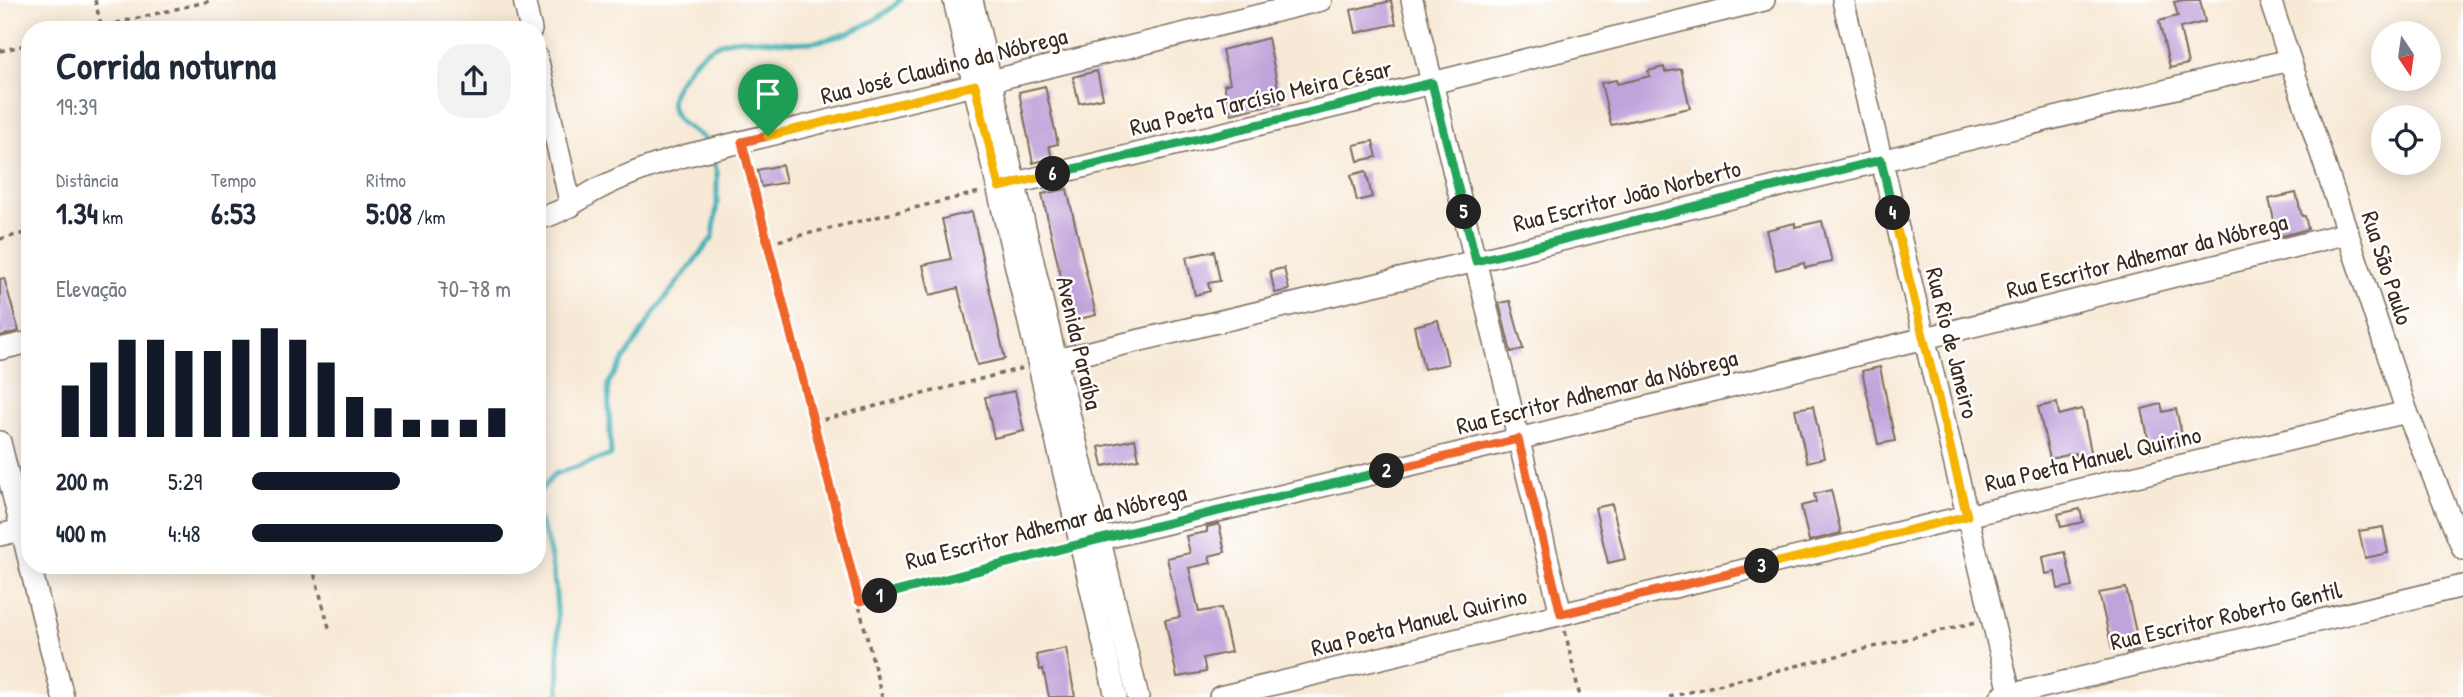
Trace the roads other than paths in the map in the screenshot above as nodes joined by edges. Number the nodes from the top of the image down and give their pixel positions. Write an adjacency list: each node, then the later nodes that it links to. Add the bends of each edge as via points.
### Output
1 (524, 0): 9 (street)
2 (954, 0): 11 (street, Avenida Paraíba)
3 (972, 0): 11 (street, Avenida Paraíba)
4 (1321, 0): 11 (street, Rua José Claudino da Nóbrega)
5 (1412, 0): 12 (street)
6 (1764, 0): 12 (street, Rua Poeta Tarcísio Meira César)
7 (1843, 0): 14 (street, Rua Rio de Janeiro)
8 (2270, 0): 10 (street, Rua São Paulo)
9 (529, 21)
10 (2290, 60): 14 (street, Rua Escritor João Norberto); 18 (street, Rua São Paulo)
11 (983, 83): 15 (street, Avenida Paraíba); 16 (street, Rua José Claudino da Nóbrega, via 656,164)
12 (1432, 83): 15 (street, Rua Poeta Tarcísio Meira César); 19 (street)
13 (546, 96): 16 (street)
14 (1881, 160): 19 (street, Rua Escritor João Norberto); 20 (street, Rua Rio de Janeiro)
15 (1006, 185): 23 (street, Avenida Paraíba)
16 (571, 206): 17 (street, Rua José Claudino da Nóbrega)
17 (546, 217)
18 (2348, 233): 20 (street, Rua Escritor Adhemar da Nóbrega); 24 (street, Rua São Paulo)
19 (1476, 261): 23 (street, Rua Escritor João Norberto); 25 (street)
20 (1923, 338): 25 (street, Rua Escritor Adhemar da Nóbrega); 27 (street, Rua Rio de Janeiro)
21 (21, 344): 22 (street)
22 (0, 349)
23 (1047, 362): 30 (street, Avenida Paraíba)
24 (2407, 412): 27 (street, Rua Poeta Manuel Quirino); 31 (street, Rua São Paulo)
25 (1518, 439): 30 (street, Rua Escritor Adhemar da Nóbrega); 34 (street)
26 (0, 442): 28 (street)
27 (1967, 516): 34 (street, Rua Poeta Manuel Quirino); 35 (street, Rua Rio de Janeiro)
28 (21, 530): 29 (street)
29 (0, 535)
30 (1090, 542): 37 (street, Avenida Paraíba); 38 (street, Avenida Paraíba)
31 (2463, 549)
32 (32, 574): 36 (street)
33 (2463, 586): 35 (street, Rua Escritor Roberto Gentil)
34 (1561, 614): 39 (street, Rua Poeta Manuel Quirino)
35 (2007, 696)
36 (62, 697)
37 (1116, 697)
38 (1138, 697)
39 (1220, 697)

